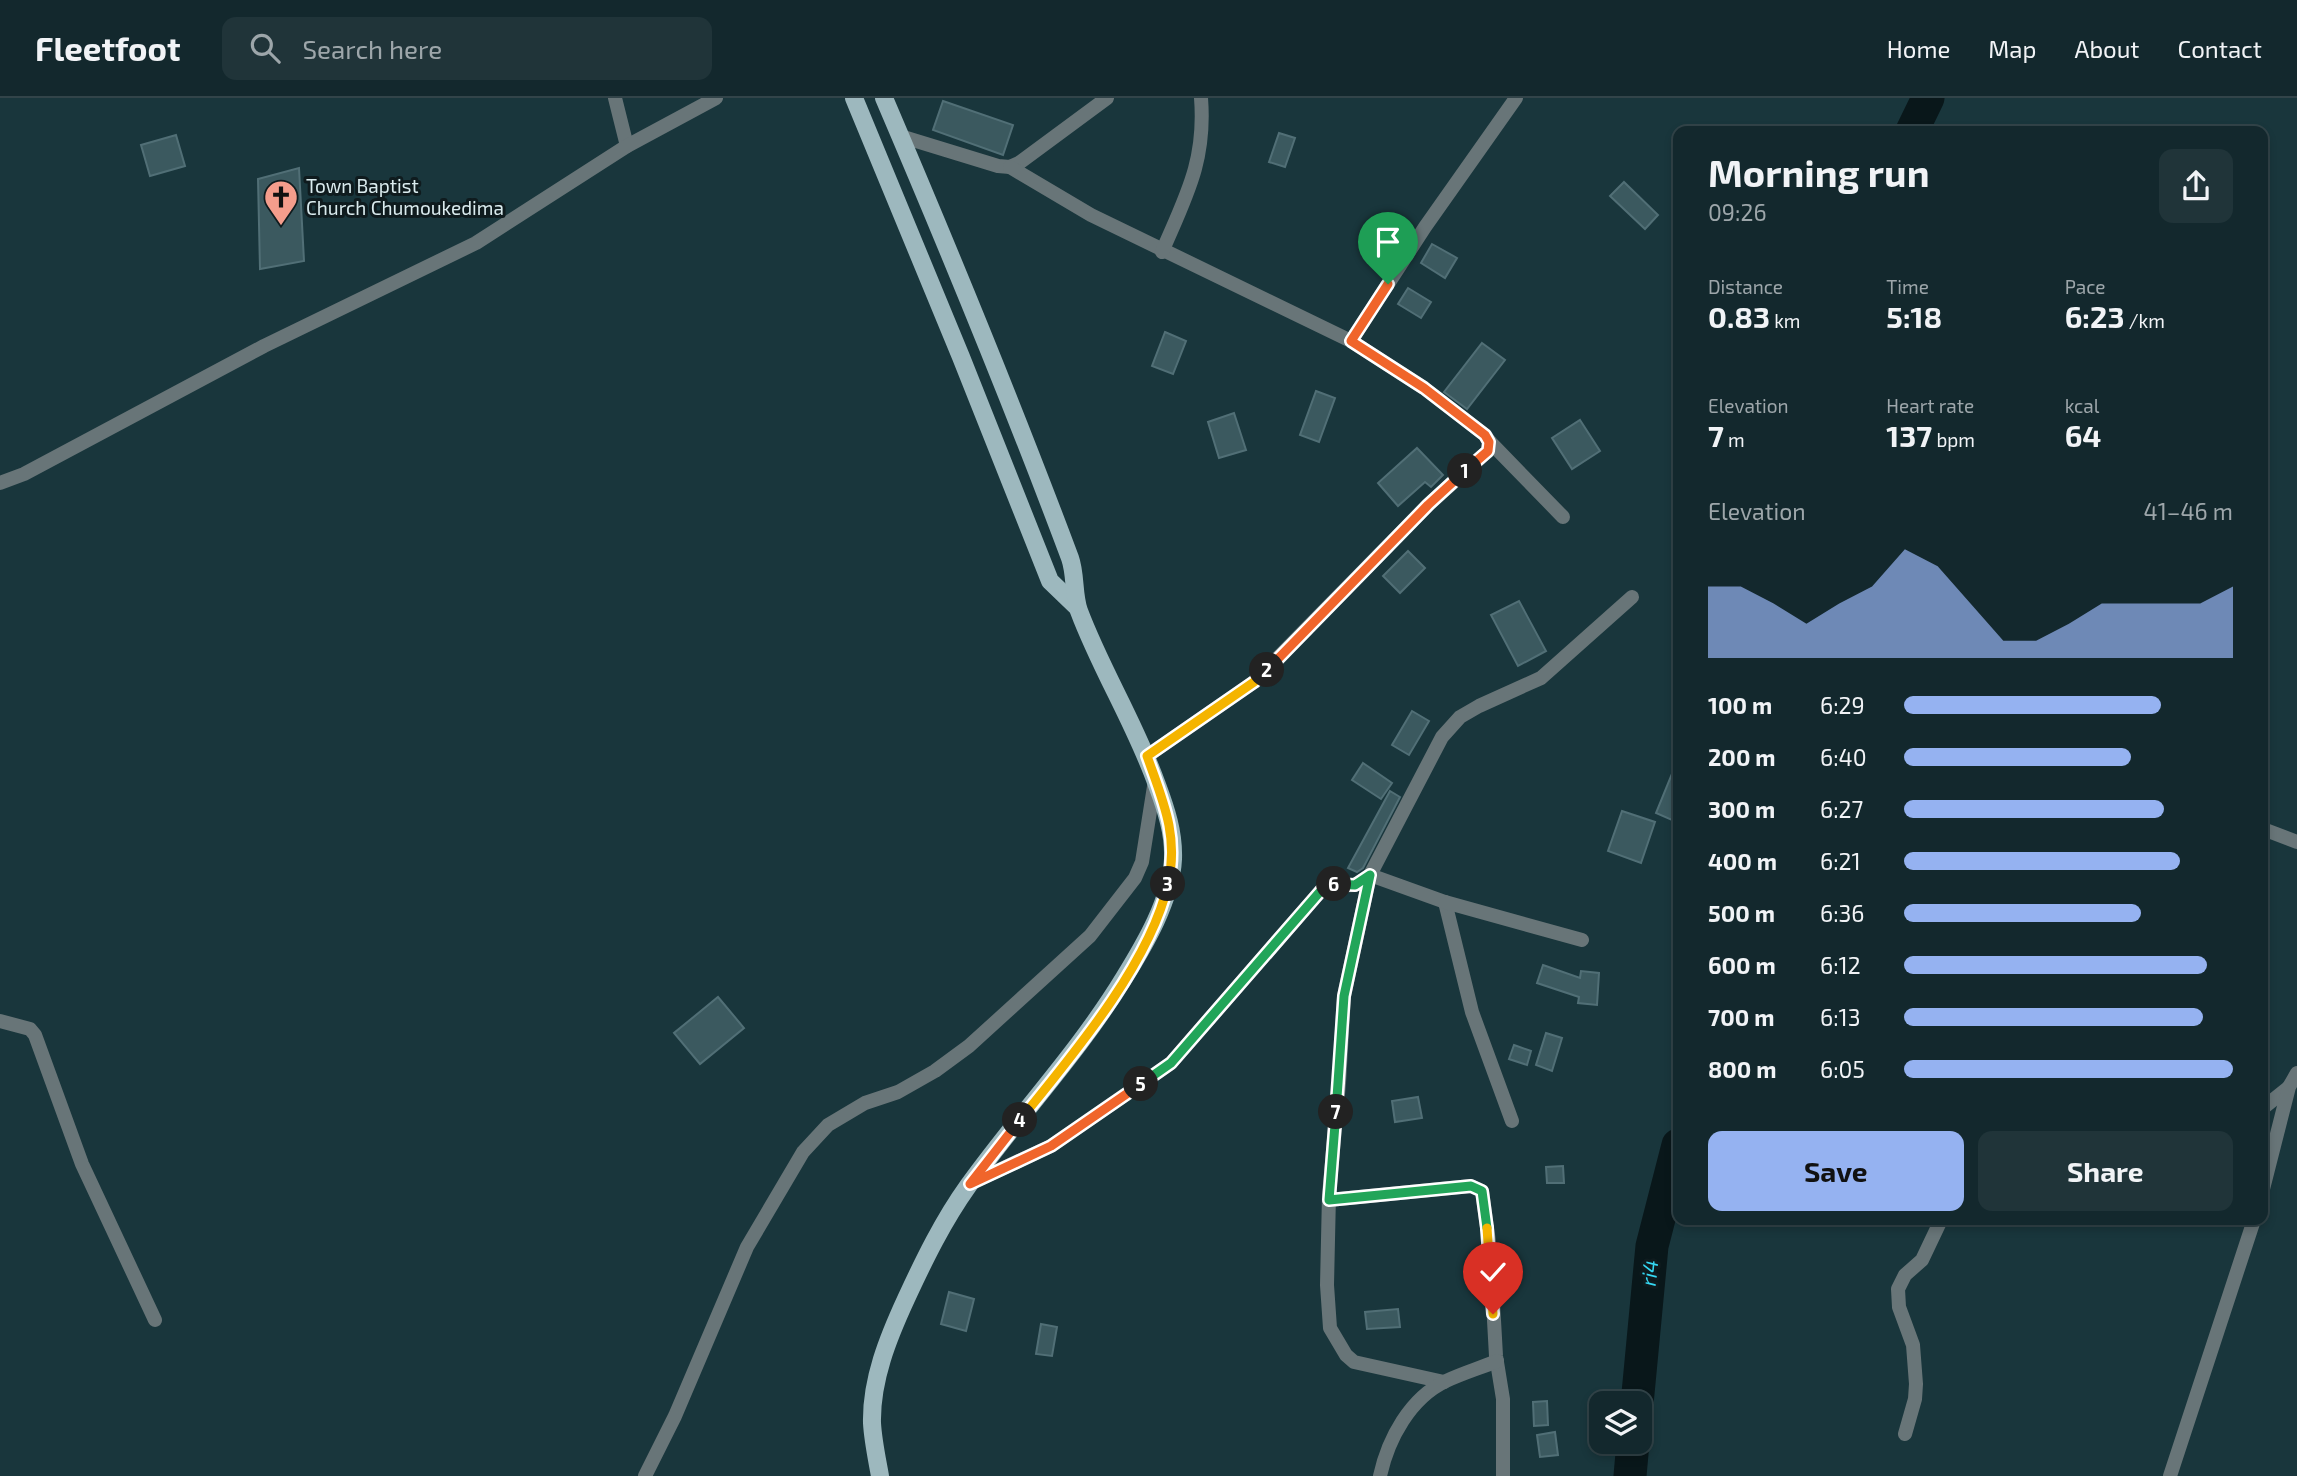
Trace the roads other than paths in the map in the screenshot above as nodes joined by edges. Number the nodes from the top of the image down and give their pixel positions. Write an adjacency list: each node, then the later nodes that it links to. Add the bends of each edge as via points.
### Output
1 (615, 98): 9 (street)
2 (716, 98): 9 (street)
3 (854, 98): 17 (main road, via 1050,581)
4 (884, 98): 8 (main road)
5 (1107, 98): 10 (street)
6 (1201, 98): 11 (street, via 1201,151)
7 (1516, 98): 12 (street)
8 (900, 136): 10 (street); 17 (main road, via 1072,565)
9 (627, 146): 14 (street, via 476,243)
10 (1010, 167): 11 (street)
11 (1162, 252): 12 (street)
12 (1351, 341): 13 (street, via 1424,388)
13 (1489, 442): 15 (street); 18 (street, via 1488,451 1428,505 1254,682)
14 (0, 483)
15 (1563, 517)
16 (1632, 597): 22 (street, via 1541,678 1460,717 1441,737)
17 (1077, 607): 18 (main road)
18 (1147, 756): 19 (main road)
19 (1155, 779): 31 (main road, via 1170,829 1173,863 1153,926 1084,1038); 39 (street, via 1142,862 1090,936 969,1046 898,1092 865,1102 828,1125 803,1152 747,1247)
20 (2268, 831): 21 (street)
21 (2297, 842)
22 (1370, 875): 23 (street); 31 (street, via 1355,885 1325,886 1171,1063 1051,1146); 32 (street, via 1344,996)
23 (1445, 902): 24 (street); 29 (street, via 1472,1012)
24 (1582, 940)
25 (0, 1021): 35 (street, via 30,1029 35,1035 82,1164)
26 (2297, 1073): 27 (street)
27 (2289, 1087): 28 (street); 30 (street)
28 (2268, 1104)
29 (1512, 1121)
30 (2268, 1169)
31 (970, 1184): 40 (main road, via 946,1219 883,1354 872,1422)
32 (1329, 1200): 36 (street, via 1471,1186 1482,1191); 37 (street, via 1328,1310 1336,1341 1354,1362)
33 (1939, 1225): 38 (street, via 1922,1260 1905,1275 1898,1289 1899,1307 1913,1345 1916,1384)
34 (2252, 1225): 43 (street)
35 (155, 1320)
36 (1497, 1361): 37 (street); 42 (street, via 1503,1399)
37 (1444, 1382): 41 (street, via 1402,1422 1385,1454)
38 (1905, 1434)
39 (645, 1476)
40 (880, 1476)
41 (1380, 1476)
42 (1503, 1476)
43 (2170, 1476)

